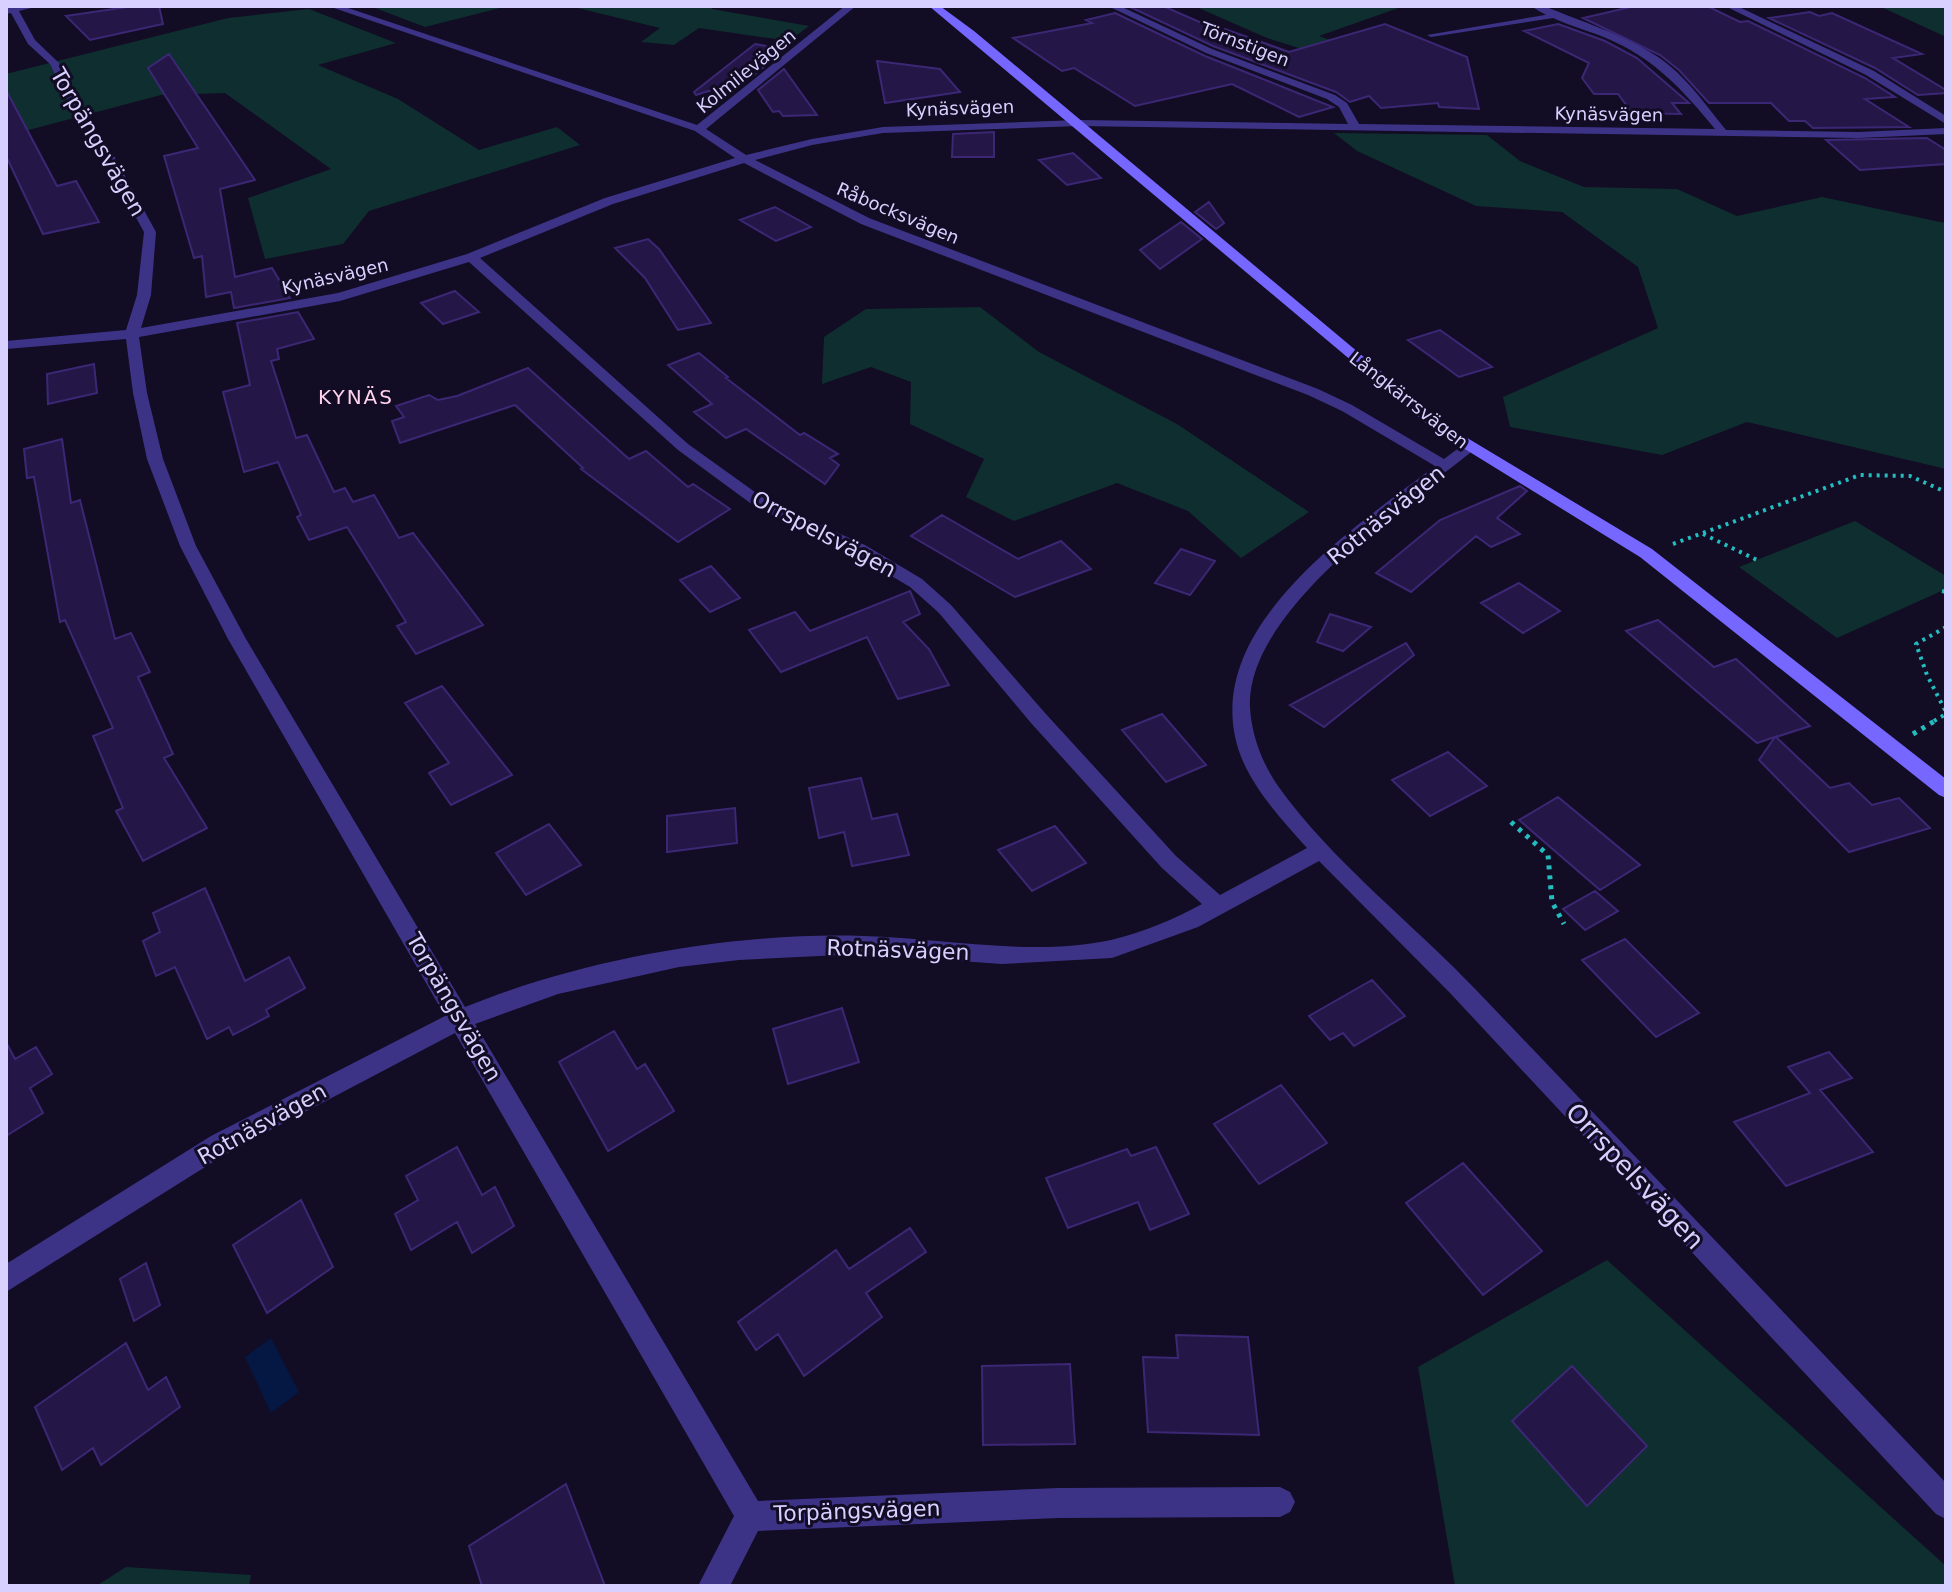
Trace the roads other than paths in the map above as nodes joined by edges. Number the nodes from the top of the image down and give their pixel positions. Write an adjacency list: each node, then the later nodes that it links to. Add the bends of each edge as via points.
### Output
1 (333, 6): 13 (street, Råbocksvägen)
2 (851, 6): 13 (street, Kolmilevägen)
3 (934, 6): 11 (street, Långkärrsvägen)
4 (1113, 6): 12 (street, Törnstigen, via 1209,51 1331,97 1343,105)
5 (1536, 6): 8 (street)
6 (1730, 6): 10 (street, via 1870,73)
7 (18, 9): 18 (street, Torpängsvägen, via 31,42 54,63 150,232 144,295)
8 (1557, 15): 9 (lane); 15 (street, via 1658,62)
9 (1431, 35)
10 (1946, 121)
11 (1079, 123): 12 (street, Kynäsvägen); 16 (street, Kynäsvägen, via 909,127); 20 (street, Långkärrsvägen, via 1398,395)
12 (1355, 127): 15 (street, Kynäsvägen)
13 (699, 129): 16 (street, Råbocksvägen)
14 (1946, 131): 15 (street, Kynäsvägen)
15 (1724, 134)
16 (742, 158): 17 (street, Kynäsvägen, via 609,201); 21 (street, Råbocksvägen, via 865,221 1313,392)
17 (471, 257): 18 (street, Kynäsvägen, via 340,297); 24 (street, Orrspelsvägen, via 683,447 763,505 859,549 916,583 945,609 1169,862)
18 (132, 334): 19 (street, Kynäsvägen); 25 (street, Torpängsvägen, via 155,459 188,546 237,639)
19 (6, 345)
20 (1469, 447): 21 (street, Rotnäsvägen); 22 (street, Långkärrsvägen, via 1646,553)
21 (1446, 466): 23 (street, Rotnäsvägen, via 1357,535 1290,597 1252,658 1241,710 1249,753 1283,807)
22 (1946, 790)
23 (1321, 850): 24 (street, Rotnäsvägen); 28 (street, Orrspelsvägen, via 1458,986)
24 (1218, 906): 25 (street, Rotnäsvägen, via 1129,945 1062,954 861,945 679,958 558,984)
25 (461, 1019): 26 (street, Rotnäsvägen, via 220,1144); 29 (street, Torpängsvägen)
26 (6, 1279)
27 (1280, 1502): 29 (street, Torpängsvägen, via 1058,1503)
28 (1946, 1504)
29 (750, 1516): 30 (street)
30 (713, 1586)

